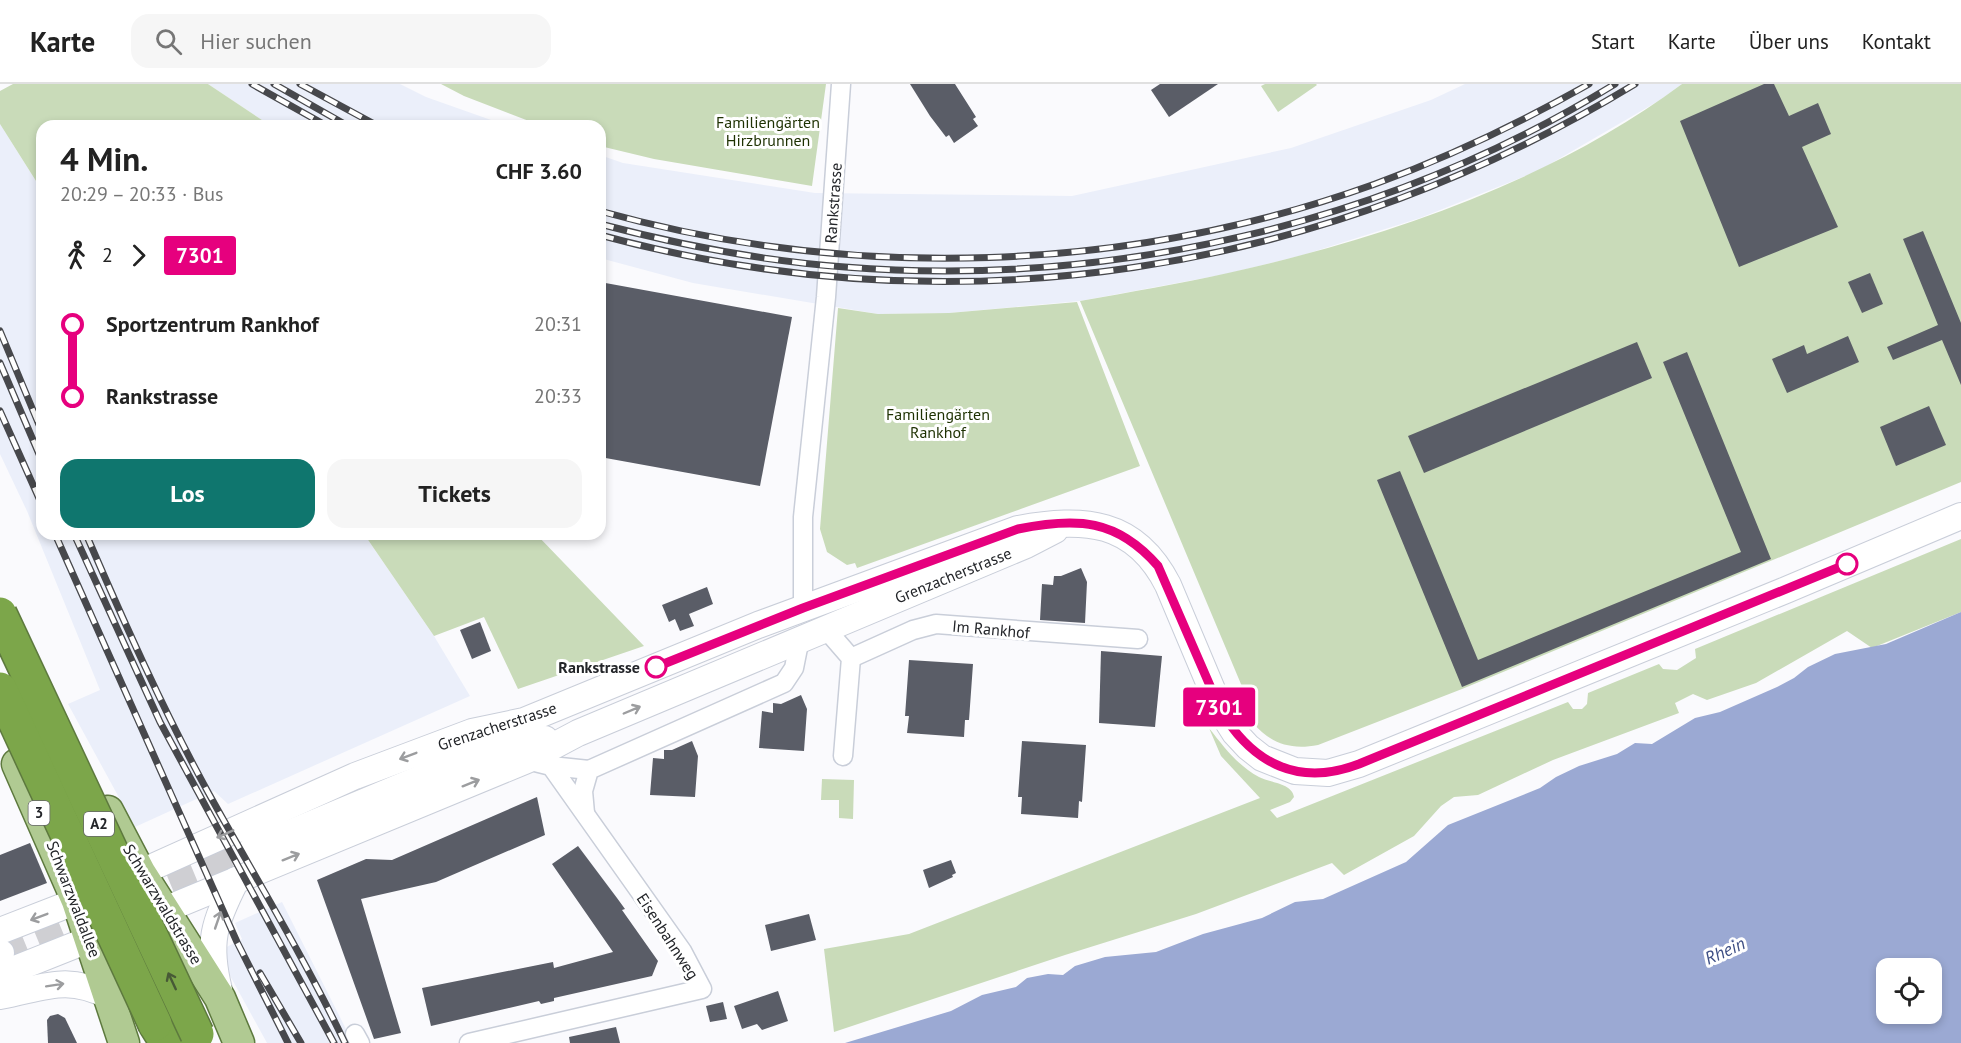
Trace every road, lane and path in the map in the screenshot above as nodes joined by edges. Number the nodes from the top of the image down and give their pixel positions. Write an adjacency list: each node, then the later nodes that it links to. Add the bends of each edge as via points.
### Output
1 (842, 84): 5 (street, Rankstrasse, via 826,297 803,517)
2 (1961, 516): 3 (main road, Grenzacherstrasse, via 1328,774 1295,771 1263,758 1234,733 1158,566 1127,537 1089,523)
3 (1071, 522): 5 (main road, Grenzacherstrasse, via 1018,529); 7 (main road, Grenzacherstrasse, via 1026,545)
4 (0, 607): 12 (main road, Schwarzwaldstrasse)
5 (803, 608): 7 (main road); 8 (main road); 15 (main road, Grenzacherstrasse)
6 (0, 614): 35 (highway, A2, one-way to 6, bridge)
7 (825, 628): 8 (main road, Grenzacherstrasse); 11 (street)
8 (800, 638): 17 (main road, Grenzacherstrasse, one-way to 8); 21 (street, via 794,668 784,683)
9 (1138, 639): 11 (street, Im Rankhof, via 936,624)
10 (0, 649): 12 (main road, via 13,675)
11 (851, 658): 19 (street)
12 (39, 683): 24 (main road, Schwarzwaldstrasse)
13 (0, 689): 35 (highway, A2, bridge)
14 (0, 694): 26 (main road, via 21,704)
15 (524, 721): 18 (main road); 24 (main road, Grenzacherstrasse, one-way to 24, via 472,732 356,776)
16 (0, 725): 27 (main road, Schwarzwaldallee / 3)
17 (578, 733): 18 (main road); 20 (main road, Grenzacherstrasse)
18 (474, 756): 23 (main road, Grenzacherstrasse)
19 (843, 756)
20 (539, 763): 21 (street, Grenzacherstrasse); 22 (street, Eisenbahnweg); 25 (main road, Grenzacherstrasse, one-way to 20)
21 (589, 770): 22 (street, via 583,791)
22 (586, 815): 38 (street, Eisenbahnweg, via 682,951 702,989)
23 (252, 849)
24 (140, 872): 26 (main road, Grenzacherstrasse); 28 (main road, Schwarzwaldstrasse)
25 (236, 879): 28 (main road, Grenzacherstrasse); 34 (main road, one-way to 25, via 212,937)
26 (105, 888): 27 (main road, Grenzacherstrasse); 29 (main road)
27 (77, 901): 30 (main road, Schwarzwaldallee / 3); 31 (main road, Grenzacherstrasse, one-way to 31)
28 (164, 910): 29 (main road, Grenzacherstrasse); 34 (main road, Schwarzwaldstrasse)
29 (122, 927): 30 (main road, Grenzacherstrasse)
30 (91, 939): 31 (main road, Grenzacherstrasse); 33 (main road, Schwarzwaldallee / 3)
31 (0, 953)
32 (0, 996): 33 (main road, one-way to 33, via 68,983)
33 (109, 996): 36 (main road, Schwarzwaldallee / 3)
34 (220, 998): 37 (main road, Schwarzwaldstrasse)
35 (180, 1038)
36 (124, 1043)
37 (239, 1043)
38 (469, 1043)

